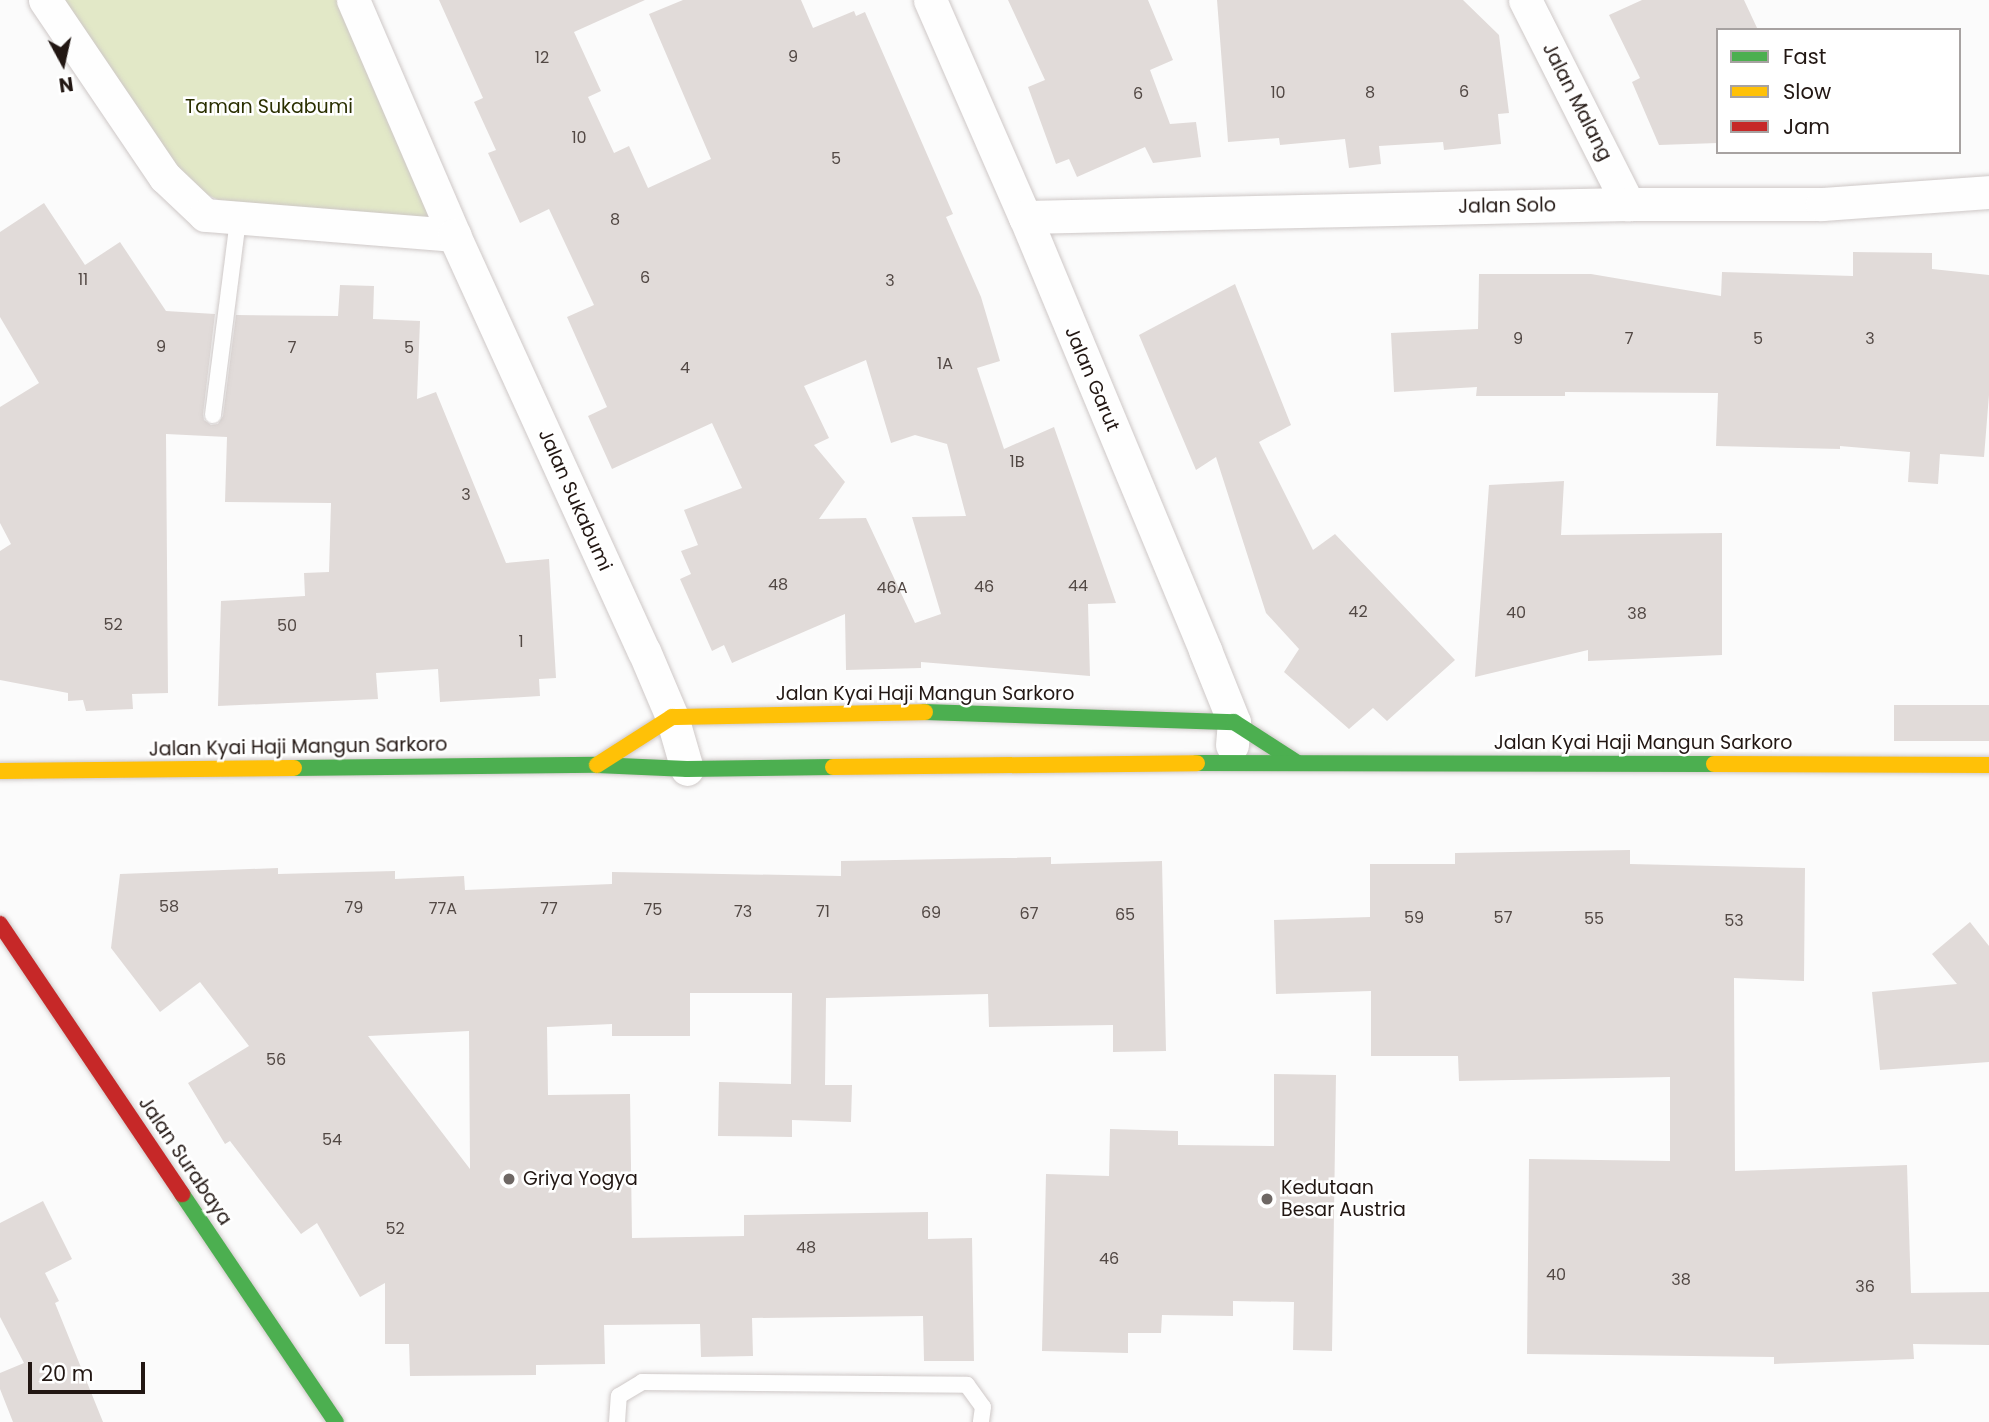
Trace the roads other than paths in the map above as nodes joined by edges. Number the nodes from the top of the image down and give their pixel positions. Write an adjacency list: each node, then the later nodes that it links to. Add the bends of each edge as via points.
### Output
1 (45, 0): 8 (street, via 165,177 205,215)
2 (353, 0): 9 (street, Jalan Sukabumi)
3 (930, 0): 7 (street, Jalan Garut)
4 (1525, 0): 6 (street, Jalan Malang)
5 (1989, 192): 6 (street, Jalan Solo, via 1822,204)
6 (1628, 204): 7 (street, Jalan Solo)
7 (1025, 217): 12 (street, Jalan Garut)
8 (238, 219): 9 (street); 10 (lane)
9 (454, 235): 11 (street, Jalan Sukabumi)
10 (213, 415)
11 (672, 717): 12 (street, Jalan Kyai Haji Mangun Sarkoro); 15 (street); 17 (street, Jalan Sukabumi)
12 (1234, 722): 13 (street); 14 (street, Jalan Garut)
13 (1296, 762): 14 (street, Jalan Kyai Haji Mangun Sarkoro); 16 (street, Jalan Kyai Haji Mangun Sarkoro)
14 (1230, 764): 17 (street, Jalan Kyai Haji Mangun Sarkoro, via 973,759)
15 (597, 765): 17 (street, Jalan Kyai Haji Mangun Sarkoro); 18 (street, Jalan Kyai Haji Mangun Sarkoro)
16 (1989, 765)
17 (687, 769)
18 (0, 771)
19 (0, 925): 20 (street, Jalan Surabaya)
20 (336, 1422)
21 (617, 1422): 22 (lane, via 619,1396 642,1382 967,1385 983,1408)
22 (981, 1422)

